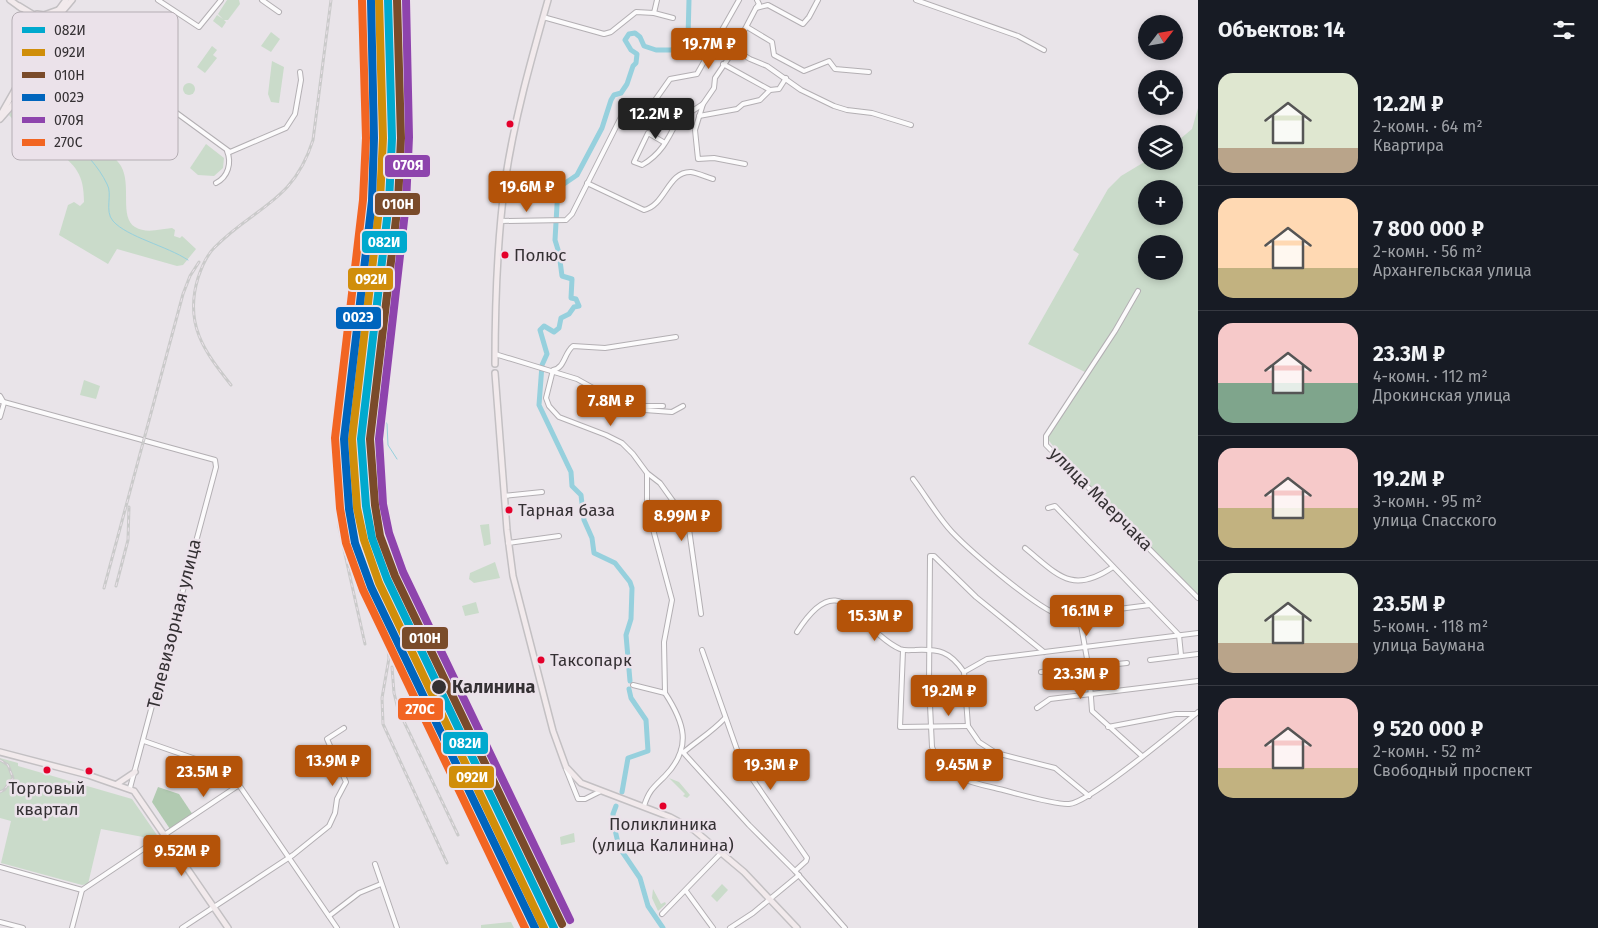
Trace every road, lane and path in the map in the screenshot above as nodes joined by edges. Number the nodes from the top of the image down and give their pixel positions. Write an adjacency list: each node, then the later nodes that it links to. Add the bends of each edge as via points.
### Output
1 (10, 0): 15 (main road)
2 (66, 0): 14 (main road)
3 (72, 0): 17 (main road)
4 (158, 0): 18 (street)
5 (221, 0): 20 (street, via 199,27)
6 (262, 0): 19 (street)
7 (548, 0): 22 (main road)
8 (657, 0): 21 (street)
9 (739, 0): 25 (street)
10 (758, 0): 13 (street)
11 (818, 0): 13 (street, via 803,24 768,5)
12 (916, 0): 27 (street, via 1018,36)
13 (756, 8): 24 (street)
14 (58, 10): 16 (main road)
15 (28, 12)
16 (52, 12)
17 (62, 12)
18 (176, 12)
19 (279, 12)
20 (178, 13)
21 (654, 13): 22 (street, via 636,12 604,34); 23 (street)
22 (543, 17): 48 (main road, via 518,112)
23 (673, 18)
24 (747, 27): 26 (street); 30 (street, via 772,42 774,55 804,71 829,61 835,69)
25 (718, 40): 26 (street); 36 (street, via 697,74 670,79)
26 (734, 50): 28 (street); 31 (street)
27 (1044, 50)
28 (723, 64): 32 (street); 35 (street, via 715,78 714,88)
29 (300, 72): 43 (street, via 295,114 286,128 235,151)
30 (869, 72)
31 (786, 78): 32 (street, via 779,89); 41 (street, via 801,90 834,106)
32 (770, 90): 38 (street, via 760,100)
33 (12, 95): 39 (main road)
34 (12, 104): 39 (main road)
35 (703, 104): 38 (street); 40 (street)
36 (651, 106): 40 (street); 47 (street, via 622,116)
37 (178, 115): 43 (street)
38 (699, 116): 44 (street, via 695,130 698,159 714,158)
39 (0, 118)
40 (677, 121): 42 (street)
41 (911, 125)
42 (665, 143): 42 (street, via 648,133 634,162 642,165 658,156)
43 (227, 151): 46 (street, via 230,164 222,180)
44 (745, 164)
45 (713, 179): 47 (street, via 690,172 678,176 659,202 644,210)
46 (216, 183)
47 (586, 183): 48 (street, via 566,220)
48 (501, 221): 51 (main road)
49 (1138, 291): 68 (street, улица Маерчака, via 1046,436 1046,445)
50 (676, 337): 52 (street, via 605,348 573,346 564,362)
51 (495, 354): 52 (street); 62 (main road)
52 (553, 370): 57 (street); 59 (street, via 546,398 549,406 560,417 622,444)
53 (0, 396): 54 (street)
54 (2, 402): 58 (street); 98 (street, Телевизорная улица, via 215,460 216,467)
55 (663, 406): 57 (street, via 644,406)
56 (683, 406): 57 (street, via 672,412)
57 (638, 410)
58 (0, 417)
59 (647, 473): 70 (street, via 660,483 688,522); 89 (street, via 650,518 672,600 664,642)
60 (913, 479): 71 (street, via 952,532 1018,589 1056,615)
61 (542, 492): 62 (street)
62 (504, 496): 65 (main road)
63 (1048, 508): 67 (street, via 1055,506)
64 (558, 536): 65 (street)
65 (508, 542): 102 (main road, via 518,596 553,731)
66 (1025, 548): 67 (street, via 1068,580 1096,578)
67 (1113, 567): 69 (street)
68 (1198, 598)
69 (1150, 605): 71 (street); 74 (street)
70 (702, 614)
71 (1079, 614): 75 (street)
72 (797, 632): 78 (street, via 810,611 819,605 838,601 855,609 869,626)
73 (1198, 633): 74 (street)
74 (1179, 635): 75 (street); 81 (street)
75 (1084, 647): 79 (street); 84 (street)
76 (930, 649): 78 (street); 79 (street, via 929,558 934,556 976,597); 85 (street, via 945,653); 95 (street)
77 (702, 650): 93 (street)
78 (903, 650): 95 (street, via 900,727)
79 (1044, 652): 85 (street, via 987,659)
80 (1198, 654): 81 (street)
81 (1181, 655): 82 (street)
82 (1150, 660)
83 (1127, 663): 84 (street)
84 (1087, 668): 86 (street); 90 (street)
85 (964, 672): 94 (street)
86 (1041, 672)
87 (1198, 681): 90 (street)
88 (633, 685): 89 (street)
89 (665, 693): 99 (street, via 678,712 683,727)
90 (1092, 695): 91 (street, via 1050,699); 96 (street, via 1092,710)
91 (1037, 708)
92 (1197, 713): 96 (street); 101 (street)
93 (724, 718): 99 (street, via 709,735); 115 (street, via 742,764 807,858)
94 (968, 726): 95 (street); 108 (street, via 991,752 1049,766)
95 (930, 727): 108 (street, via 935,756 949,773 959,779 1070,804)
96 (1108, 727): 101 (street)
97 (344, 728): 112 (street, via 327,739 346,782 337,798 332,822)
98 (144, 741): 103 (street, Телевизорная улица); 105 (street, via 207,763)
99 (683, 751): 109 (street, via 671,769 650,789); 115 (street, via 749,825)
100 (0, 752): 104 (main road)
101 (1142, 756): 108 (street)
102 (566, 767): 107 (main road, via 581,783); 107 (street, via 578,798 585,799)
103 (135, 772): 104 (main road); 106 (street, Телевизорная улица)
104 (117, 784): 106 (main road)
105 (239, 786): 110 (street); 112 (street)
106 (130, 788): 110 (main road, via 137,792)
107 (601, 790): 109 (main road)
108 (1089, 796)
109 (644, 806): 111 (main road, via 684,824)
110 (166, 835): 118 (street); 121 (main road)
111 (722, 852): 119 (street); 120 (main road)
112 (289, 858): 121 (street); 123 (street)
113 (374, 864): 117 (street)
114 (0, 867): 118 (street)
115 (795, 870): 116 (street)
116 (799, 875): 120 (street); 134 (street)
117 (381, 884): 123 (street, via 359,892); 130 (street)
118 (82, 890): 126 (street)
119 (686, 891): 122 (street); 131 (street)
120 (770, 898): 132 (street); 133 (main road)
121 (214, 907): 127 (street); 128 (main road)
122 (662, 914)
123 (329, 916): 129 (street)
124 (0, 922): 125 (street)
125 (23, 928)
126 (72, 928)
127 (182, 928)
128 (228, 928)
129 (337, 928)
130 (397, 928)
131 (713, 928)
132 (730, 928)
133 (797, 928)
134 (844, 928)

